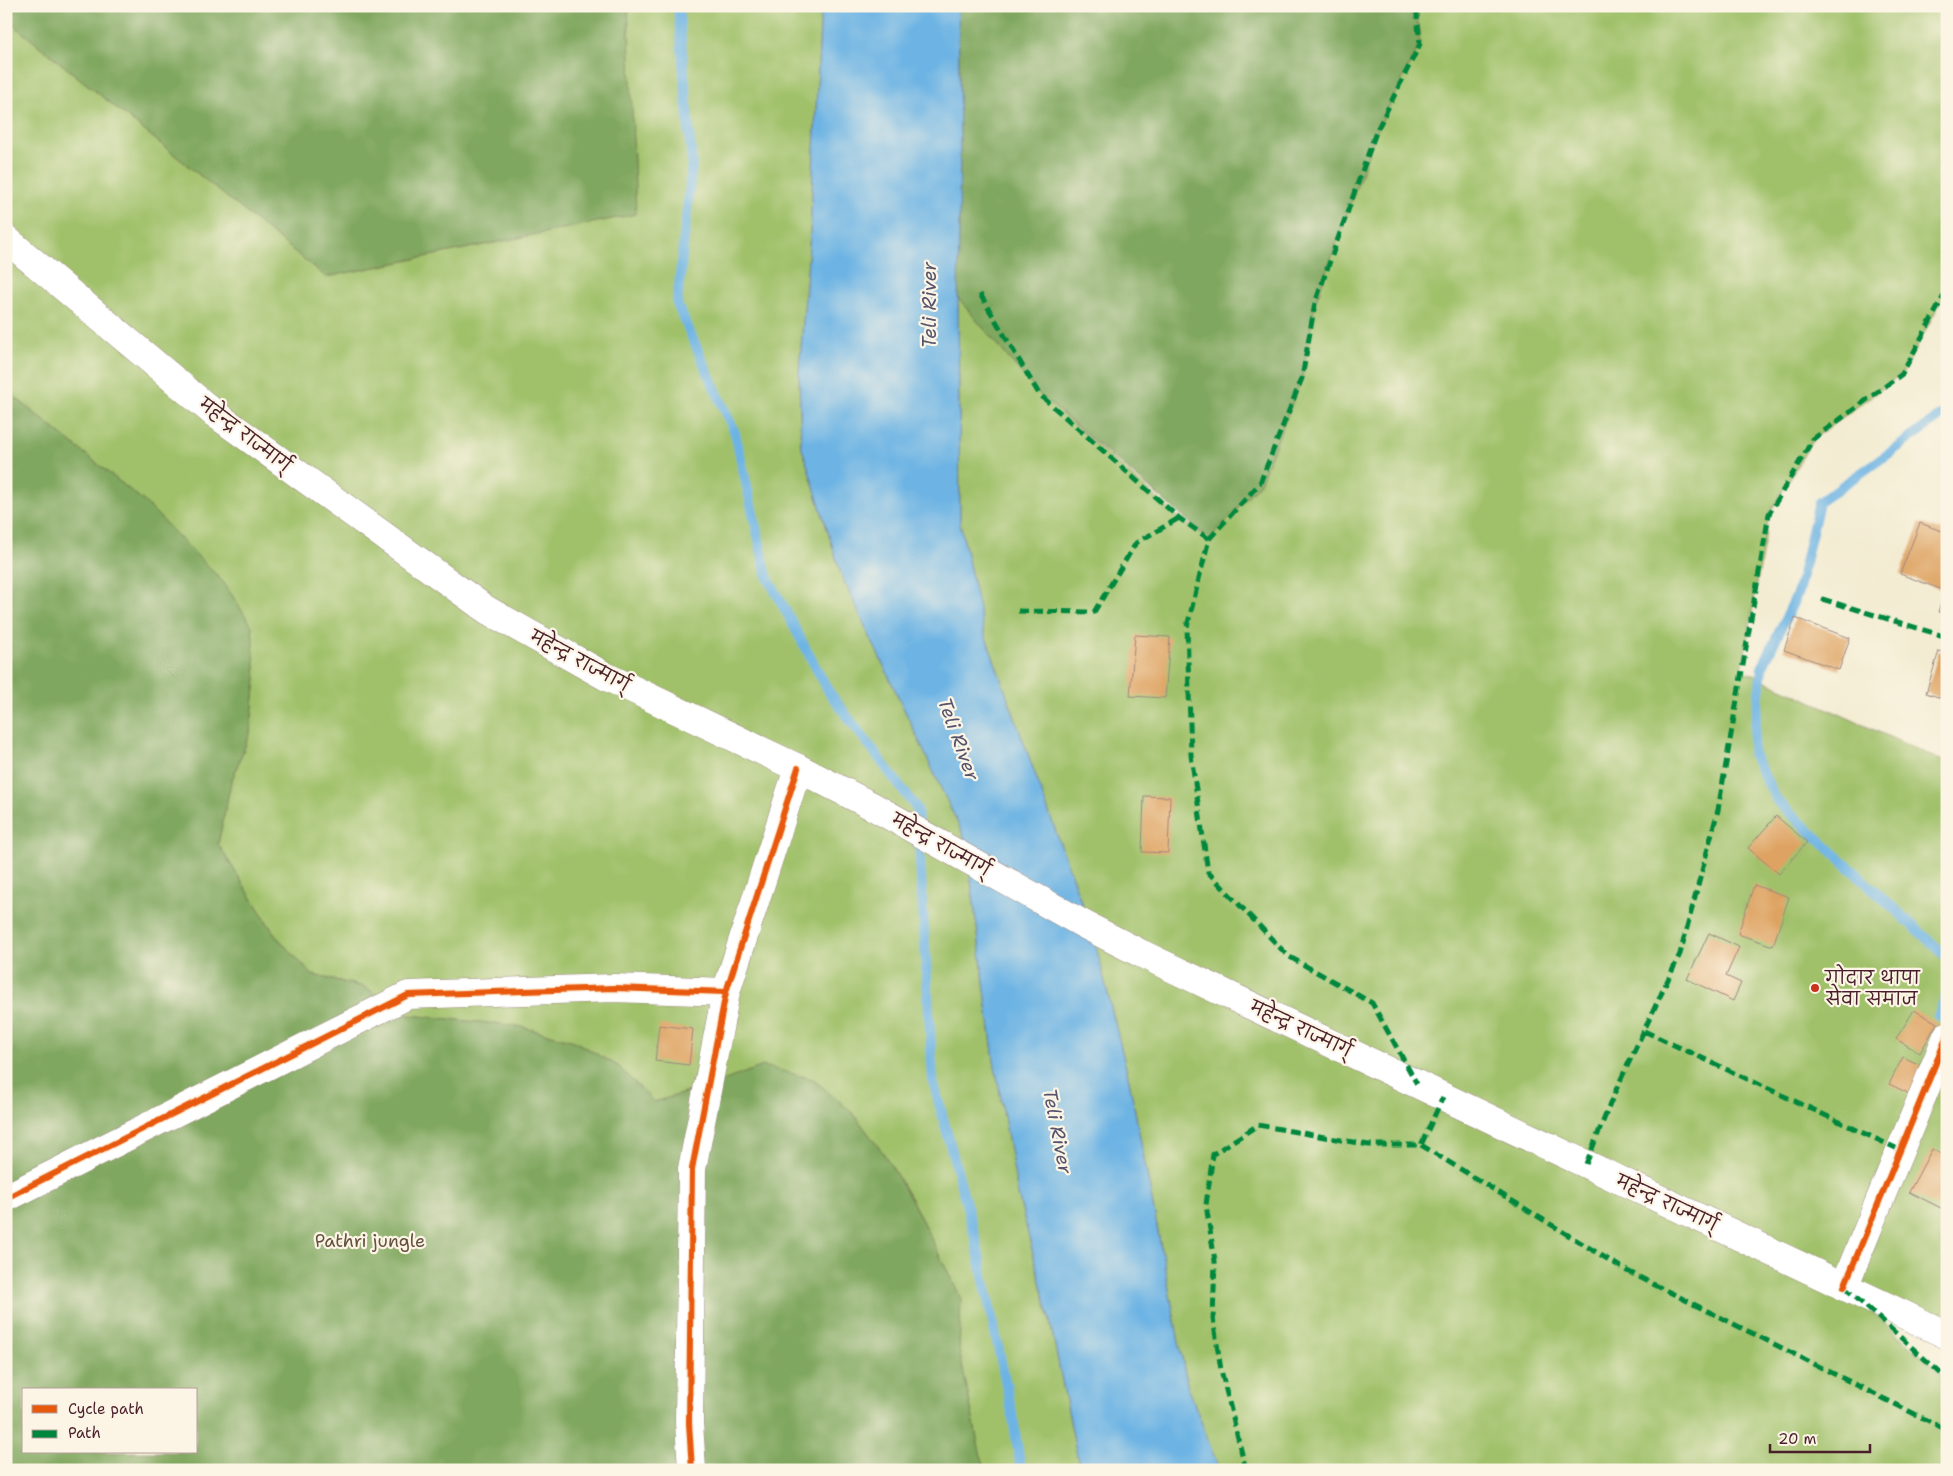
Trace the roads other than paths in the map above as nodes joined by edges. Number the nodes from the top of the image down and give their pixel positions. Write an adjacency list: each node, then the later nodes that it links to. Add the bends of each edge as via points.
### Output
1 (6, 239): 2 (main road, महेन्द्र राज्मार्ग्, via 215,414 487,610 604,676)
2 (798, 768): 3 (main road); 6 (main road, महेन्द्र राज्मार्ग्, via 1142,954)
3 (726, 992): 5 (main road, via 614,988 408,995); 8 (main road, via 692,1169 689,1423)
4 (1947, 1036): 6 (main road)
5 (6, 1198)
6 (1844, 1287): 7 (main road, महेन्द्र राज्मार्ग्)
7 (1947, 1336)
8 (692, 1470)

